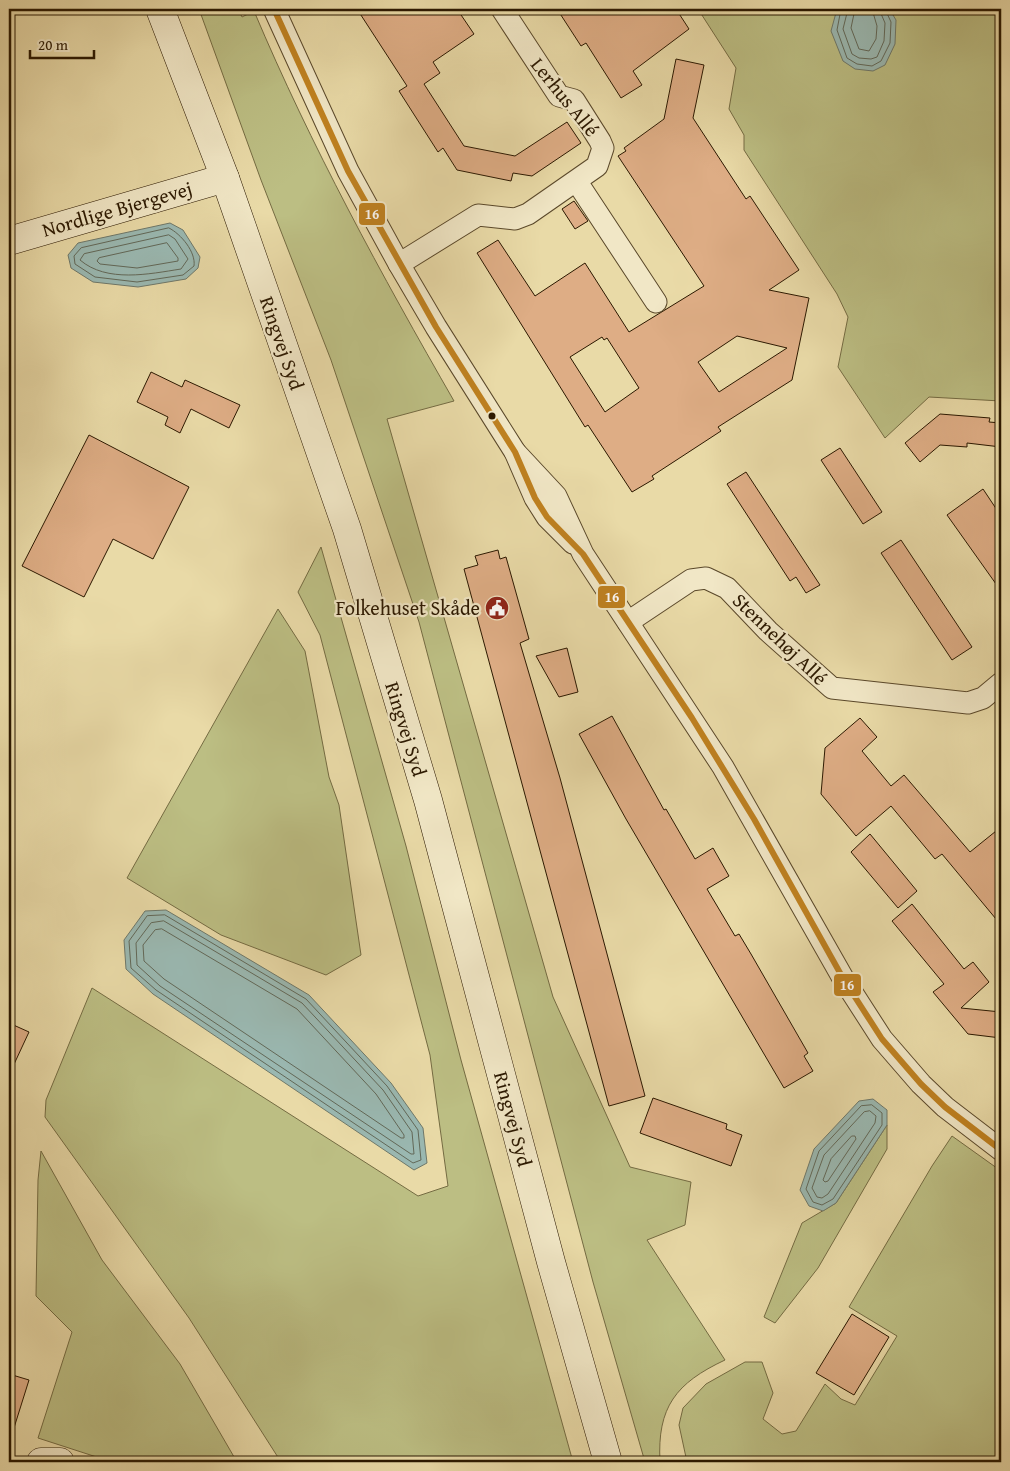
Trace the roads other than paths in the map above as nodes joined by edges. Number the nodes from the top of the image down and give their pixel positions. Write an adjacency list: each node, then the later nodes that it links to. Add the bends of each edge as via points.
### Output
1 (160, 9): 4 (main road, Ringvej Syd)
2 (274, 9): 7 (street, via 348,171)
3 (502, 9): 5 (street, Lerhus Allé, via 559,96 574,100 600,141 603,148 597,166)
4 (225, 178): 6 (main road, Nordlige Bjergevej); 14 (main road, Ringvej Syd, via 347,529 422,781)
5 (577, 182): 7 (street, Lerhus Allé, via 521,218 471,217); 8 (street)
6 (9, 241)
7 (399, 264): 9 (street, via 515,452 534,498 547,517 583,554)
8 (656, 302)
9 (628, 622): 10 (street, Stennehøj Allé, via 691,580 706,578 727,588 768,632 832,688 968,703 983,698); 11 (street, via 723,767 844,980 882,1039 933,1096)
10 (1001, 683)
11 (1001, 1150)
12 (41, 1462): 13 (main road)
13 (60, 1462)
14 (608, 1462)

